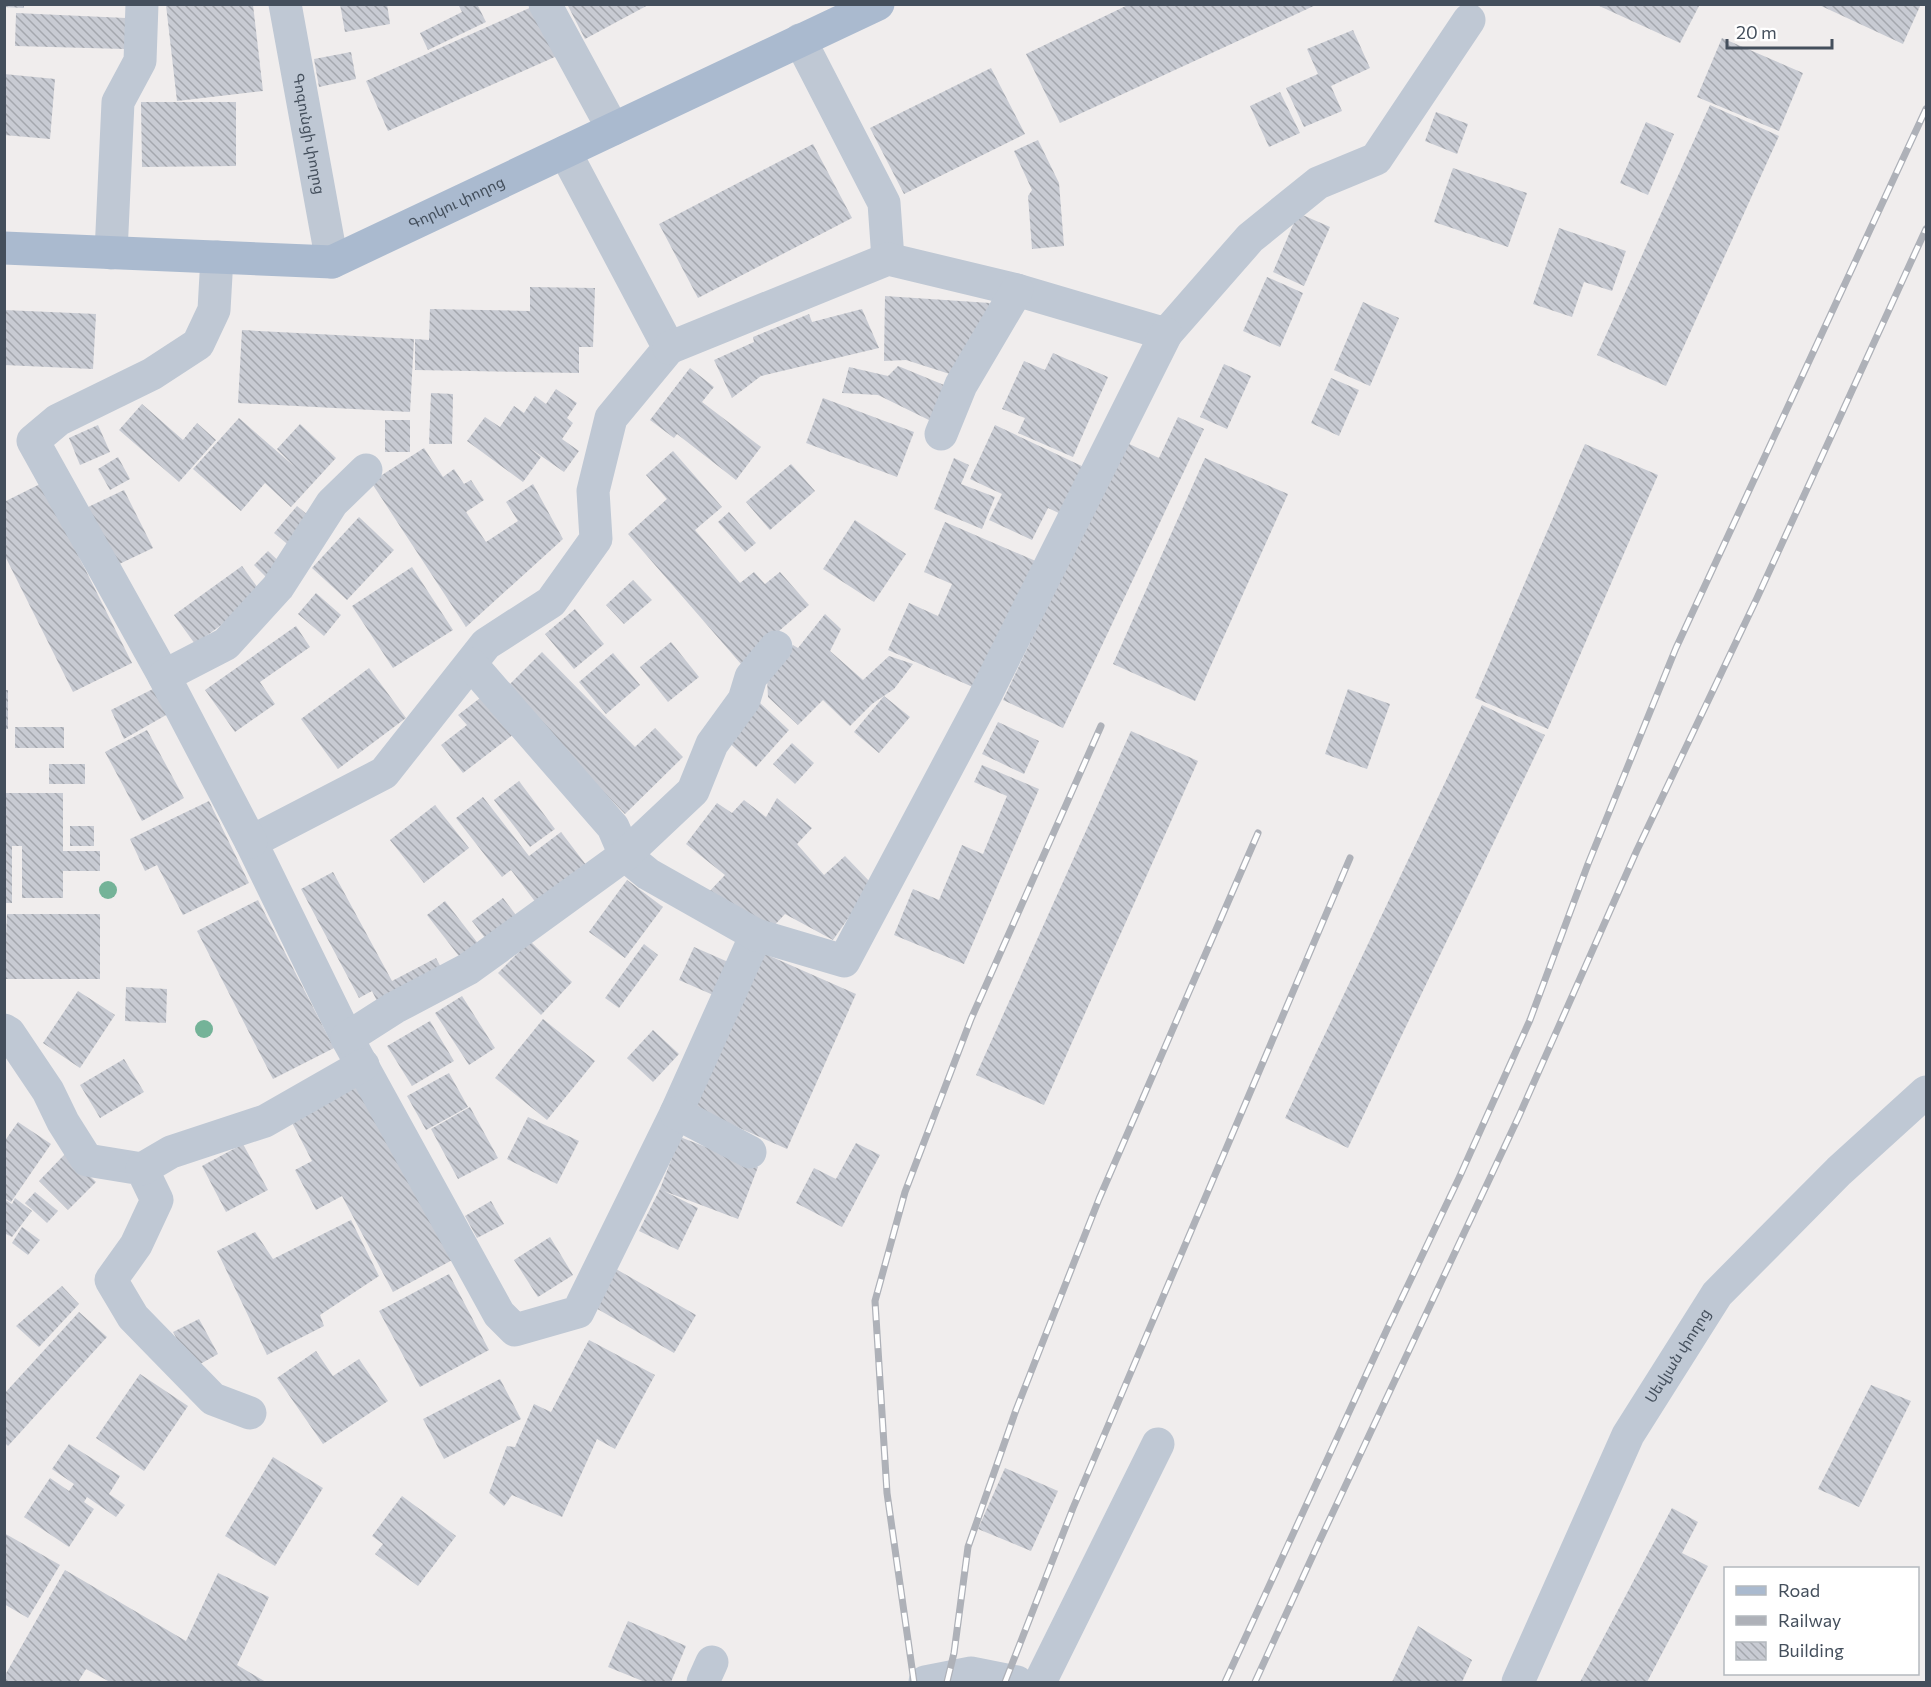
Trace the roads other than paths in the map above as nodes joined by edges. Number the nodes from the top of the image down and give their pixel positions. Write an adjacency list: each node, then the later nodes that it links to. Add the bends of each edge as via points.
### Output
1 (142, 4): 10 (street, via 140,61 118,102)
2 (285, 4): 13 (street, Գոգունցի փողոց)
3 (545, 4): 7 (street)
4 (878, 4): 6 (main road, Գորկու փողոց)
5 (1469, 20): 15 (street, via 1376,159 1318,183 1250,238)
6 (800, 40): 7 (main road, Գորկու փողոց); 12 (street, via 885,203)
7 (613, 129): 8 (main road, Գորկու փողոց)
8 (565, 152): 13 (main road, Գորկու փողոց); 16 (street)
9 (4, 248): 10 (main road, Գորկու փողոց)
10 (111, 253): 11 (main road, Գորկու փողոց)
11 (217, 257): 13 (main road, Գորկու փողոց); 21 (street, via 214,310 198,344 152,374 58,420 33,441)
12 (888, 259): 14 (street); 16 (street)
13 (332, 262)
14 (1017, 290): 15 (street); 17 (street, via 961,385)
15 (1166, 334): 24 (street, via 984,698 844,961)
16 (669, 348): 20 (street, via 611,418 593,491 596,539 551,602 486,644)
17 (941, 434)
18 (366, 471): 21 (street, via 332,503 278,587 226,644)
19 (776, 647): 23 (street, via 751,677 744,700 712,744 693,791)
20 (471, 664): 22 (street, via 384,773); 23 (street, via 613,827)
21 (164, 676): 22 (street)
22 (251, 842): 26 (street)
23 (625, 855): 24 (street, via 648,874); 26 (street, via 468,969 394,1008)
24 (756, 934): 28 (street)
25 (4, 1030): 30 (street, via 48,1091 87,1160)
26 (355, 1052): 28 (street, via 499,1314 515,1330 578,1312); 30 (street, via 265,1121 171,1152)
27 (1926, 1092): 36 (street, Սեվյան փողոց, via 1839,1171 1717,1294 1628,1435)
28 (676, 1113): 29 (street)
29 (750, 1152)
30 (142, 1169): 31 (street, via 158,1200 136,1245 111,1281 133,1317 213,1399)
31 (250, 1413)
32 (1158, 1444): 35 (street)
33 (925, 1683): 34 (street, via 971,1673)
34 (1017, 1683)
35 (1040, 1683)
36 (1518, 1683)

